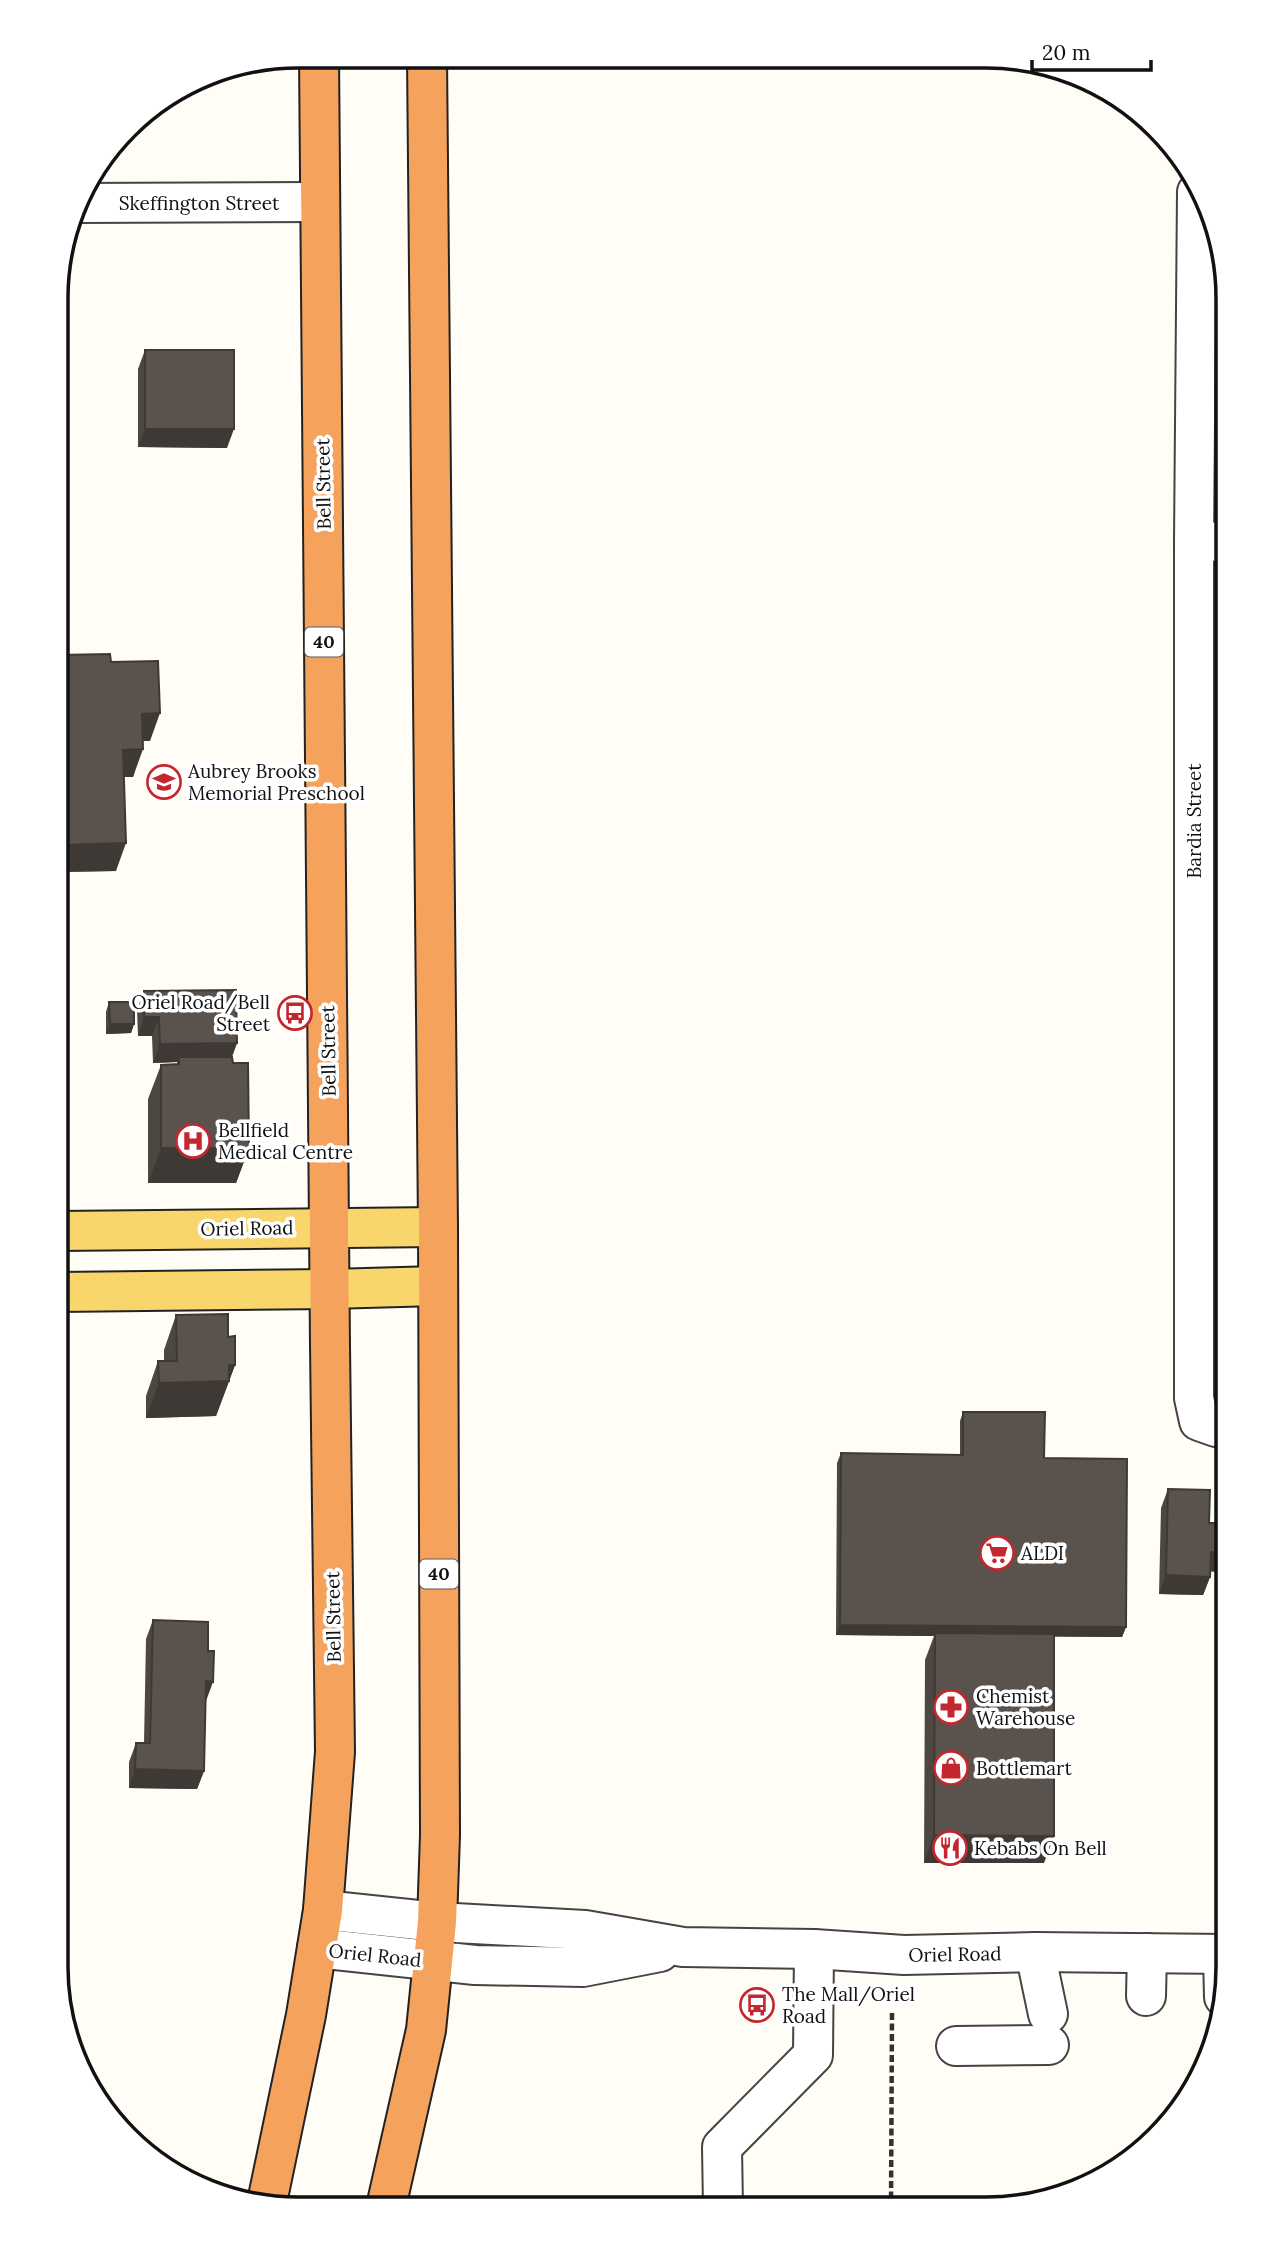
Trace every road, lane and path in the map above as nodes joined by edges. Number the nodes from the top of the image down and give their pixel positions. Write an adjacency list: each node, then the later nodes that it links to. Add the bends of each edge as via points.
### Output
1 (319, 68): 3 (highway, Bell Street / 40)
2 (427, 68): 8 (highway, 40)
3 (320, 202): 4 (street, Skeffington Street); 7 (highway, Bell Street / 40)
4 (89, 204)
5 (1197, 207): 6 (street, Bardia Street)
6 (1211, 541): 13 (street, Bardia Street, via 1194,1398 1199,1421)
7 (330, 1227): 8 (main road, Oriel Road); 9 (main road, Oriel Road); 11 (highway, Bell Street / 40)
8 (438, 1227): 10 (highway, 40)
9 (68, 1231)
10 (437, 1286): 11 (main road); 15 (highway, 40, via 440,1835)
11 (330, 1289): 12 (main road); 14 (highway, Bell Street / 40, via 335,1752)
12 (68, 1292)
13 (1215, 1427)
14 (323, 1910): 15 (street, Oriel Road); 17 (highway, Bell Street / 40)
15 (436, 1922): 16 (street, Oriel Road, via 585,1930); 22 (highway, 40)
16 (683, 1947): 18 (street, Oriel Road); 22 (street, Oriel Road, via 583,1967)
17 (317, 1948): 22 (street, Oriel Road); 26 (highway, Bell Street / 40)
18 (814, 1949): 19 (street, Oriel Road, via 904,1955); 28 (street, via 813,2055 722,2147)
19 (1035, 1952): 20 (street, Oriel Road); 25 (street, via 1048,2029)
20 (1147, 1953): 21 (street, Oriel Road); 23 (street)
21 (1215, 1954)
22 (433, 1961): 27 (highway, 40, via 426,2030)
23 (1146, 1996)
24 (892, 2014): 29 (path)
25 (956, 2046)
26 (268, 2195)
27 (388, 2197)
28 (723, 2197)
29 (891, 2197)

